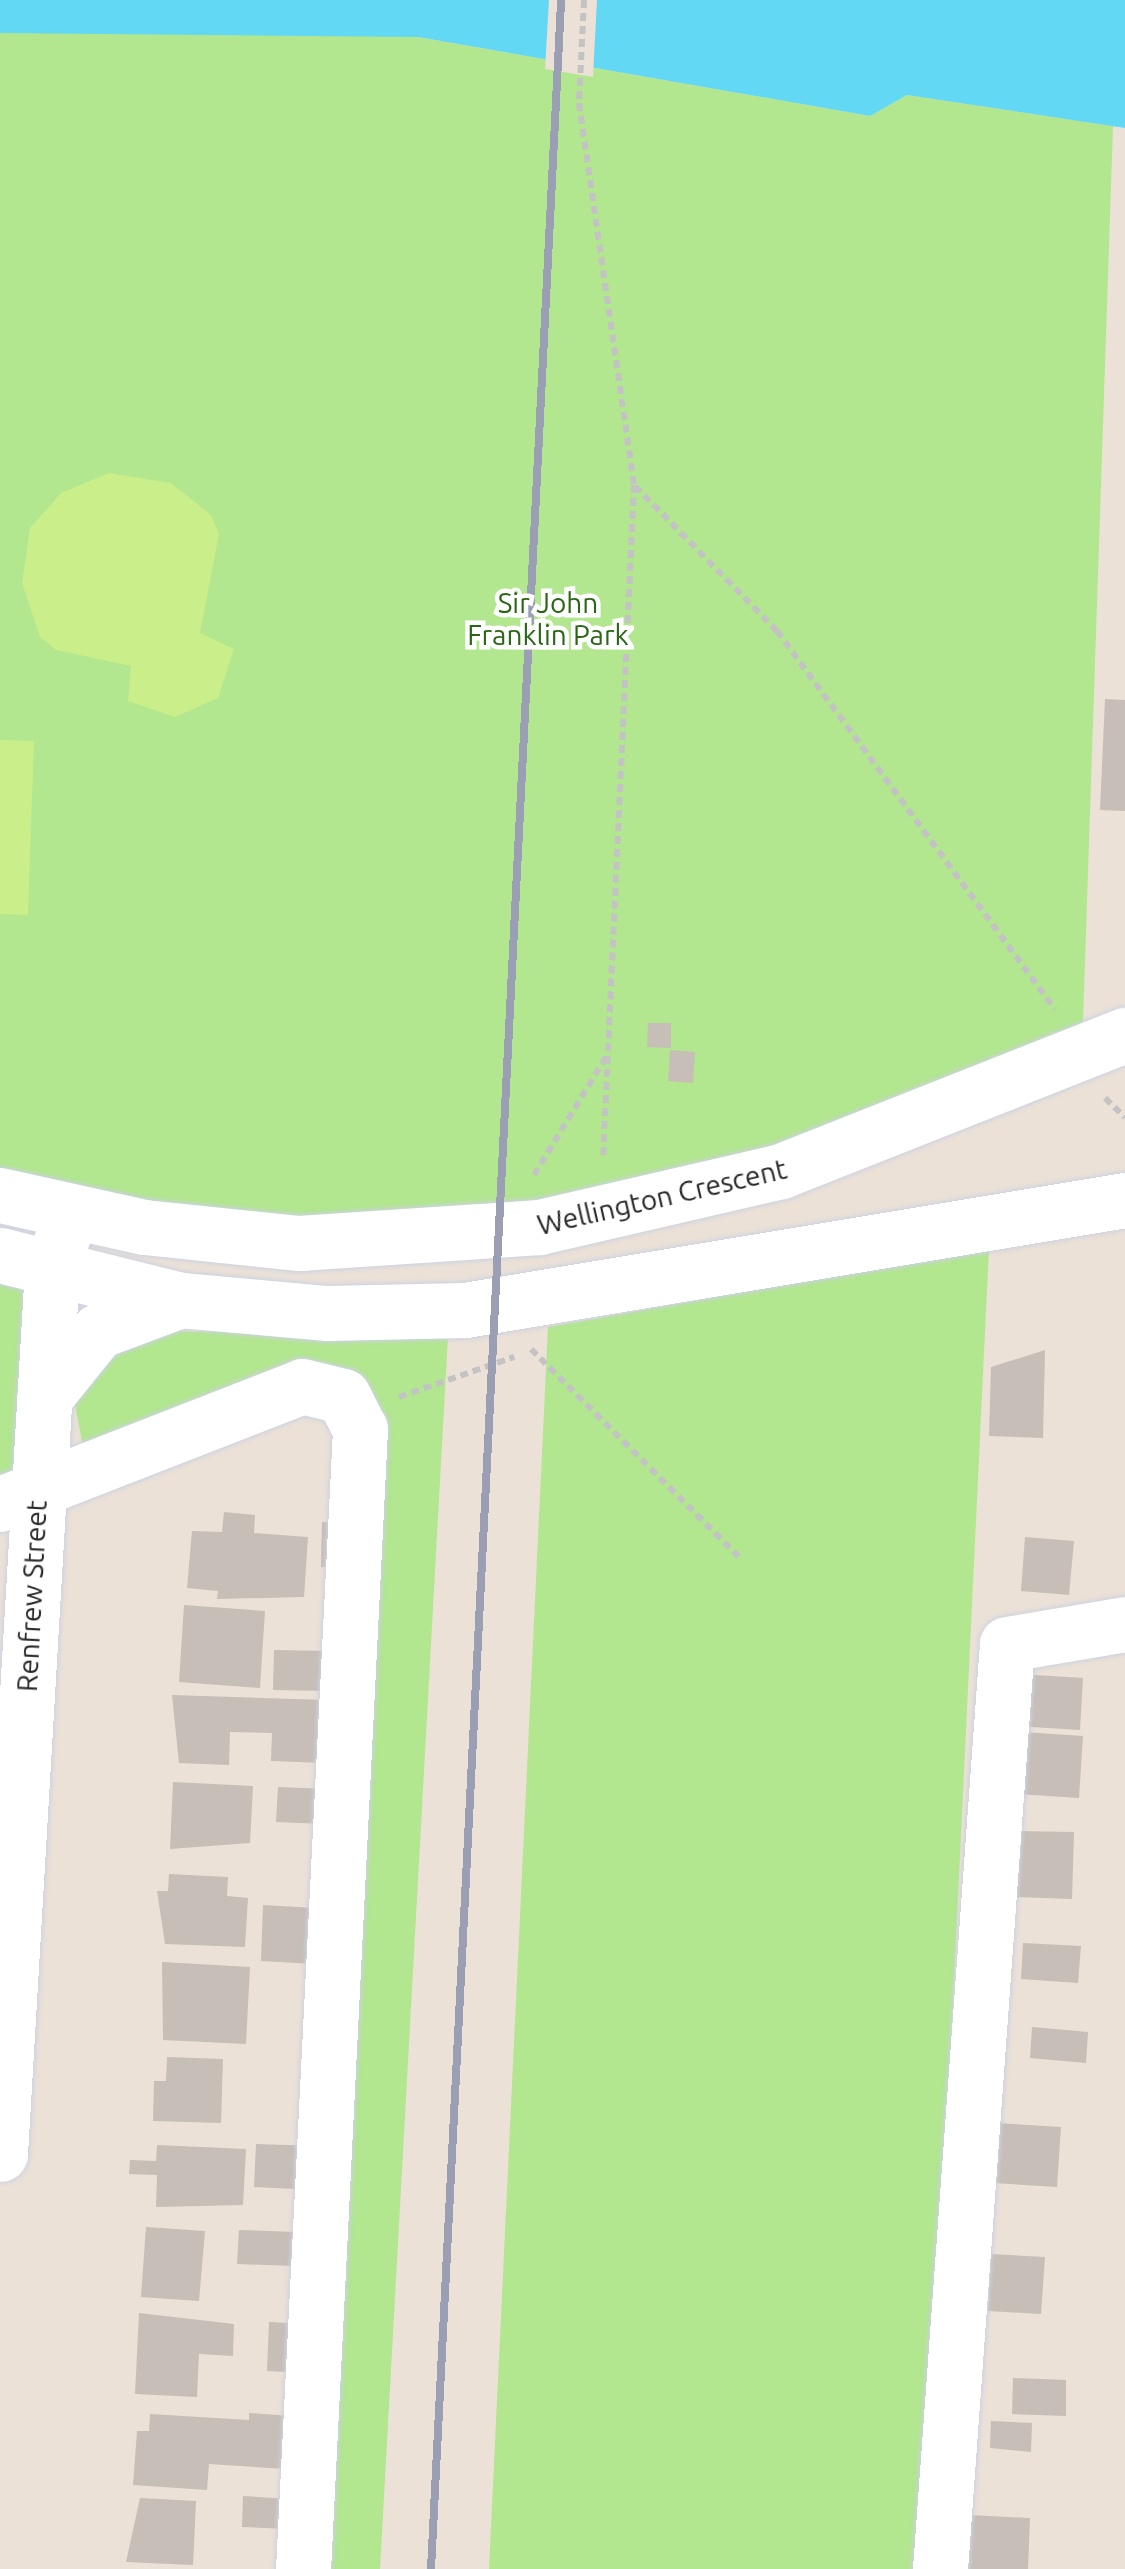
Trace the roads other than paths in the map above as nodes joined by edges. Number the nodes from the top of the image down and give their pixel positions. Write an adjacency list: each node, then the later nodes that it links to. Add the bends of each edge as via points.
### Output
1 (1125, 1036): 4 (street, Wellington Crescent, via 864,1144 610,1215 498,1232 300,1243)
2 (0, 1195): 4 (street, Wellington Crescent)
3 (1125, 1200): 7 (street, via 534,1305 327,1313)
4 (70, 1213): 6 (street, Renfrew Street)
5 (0, 1255): 6 (street)
6 (52, 1269): 7 (street); 8 (street, Renfrew Street)
7 (181, 1300): 8 (street, via 98,1332)
8 (44, 1398): 9 (street, Renfrew Street)
9 (19, 1496): 11 (street, Renfrew Street); 13 (street, via 302,1386 325,1386 355,1412)
10 (1125, 1624): 14 (street, via 1007,1644)
11 (8, 1879): 12 (street, Renfrew Street)
12 (0, 2154)
13 (303, 2569)
14 (940, 2569)

